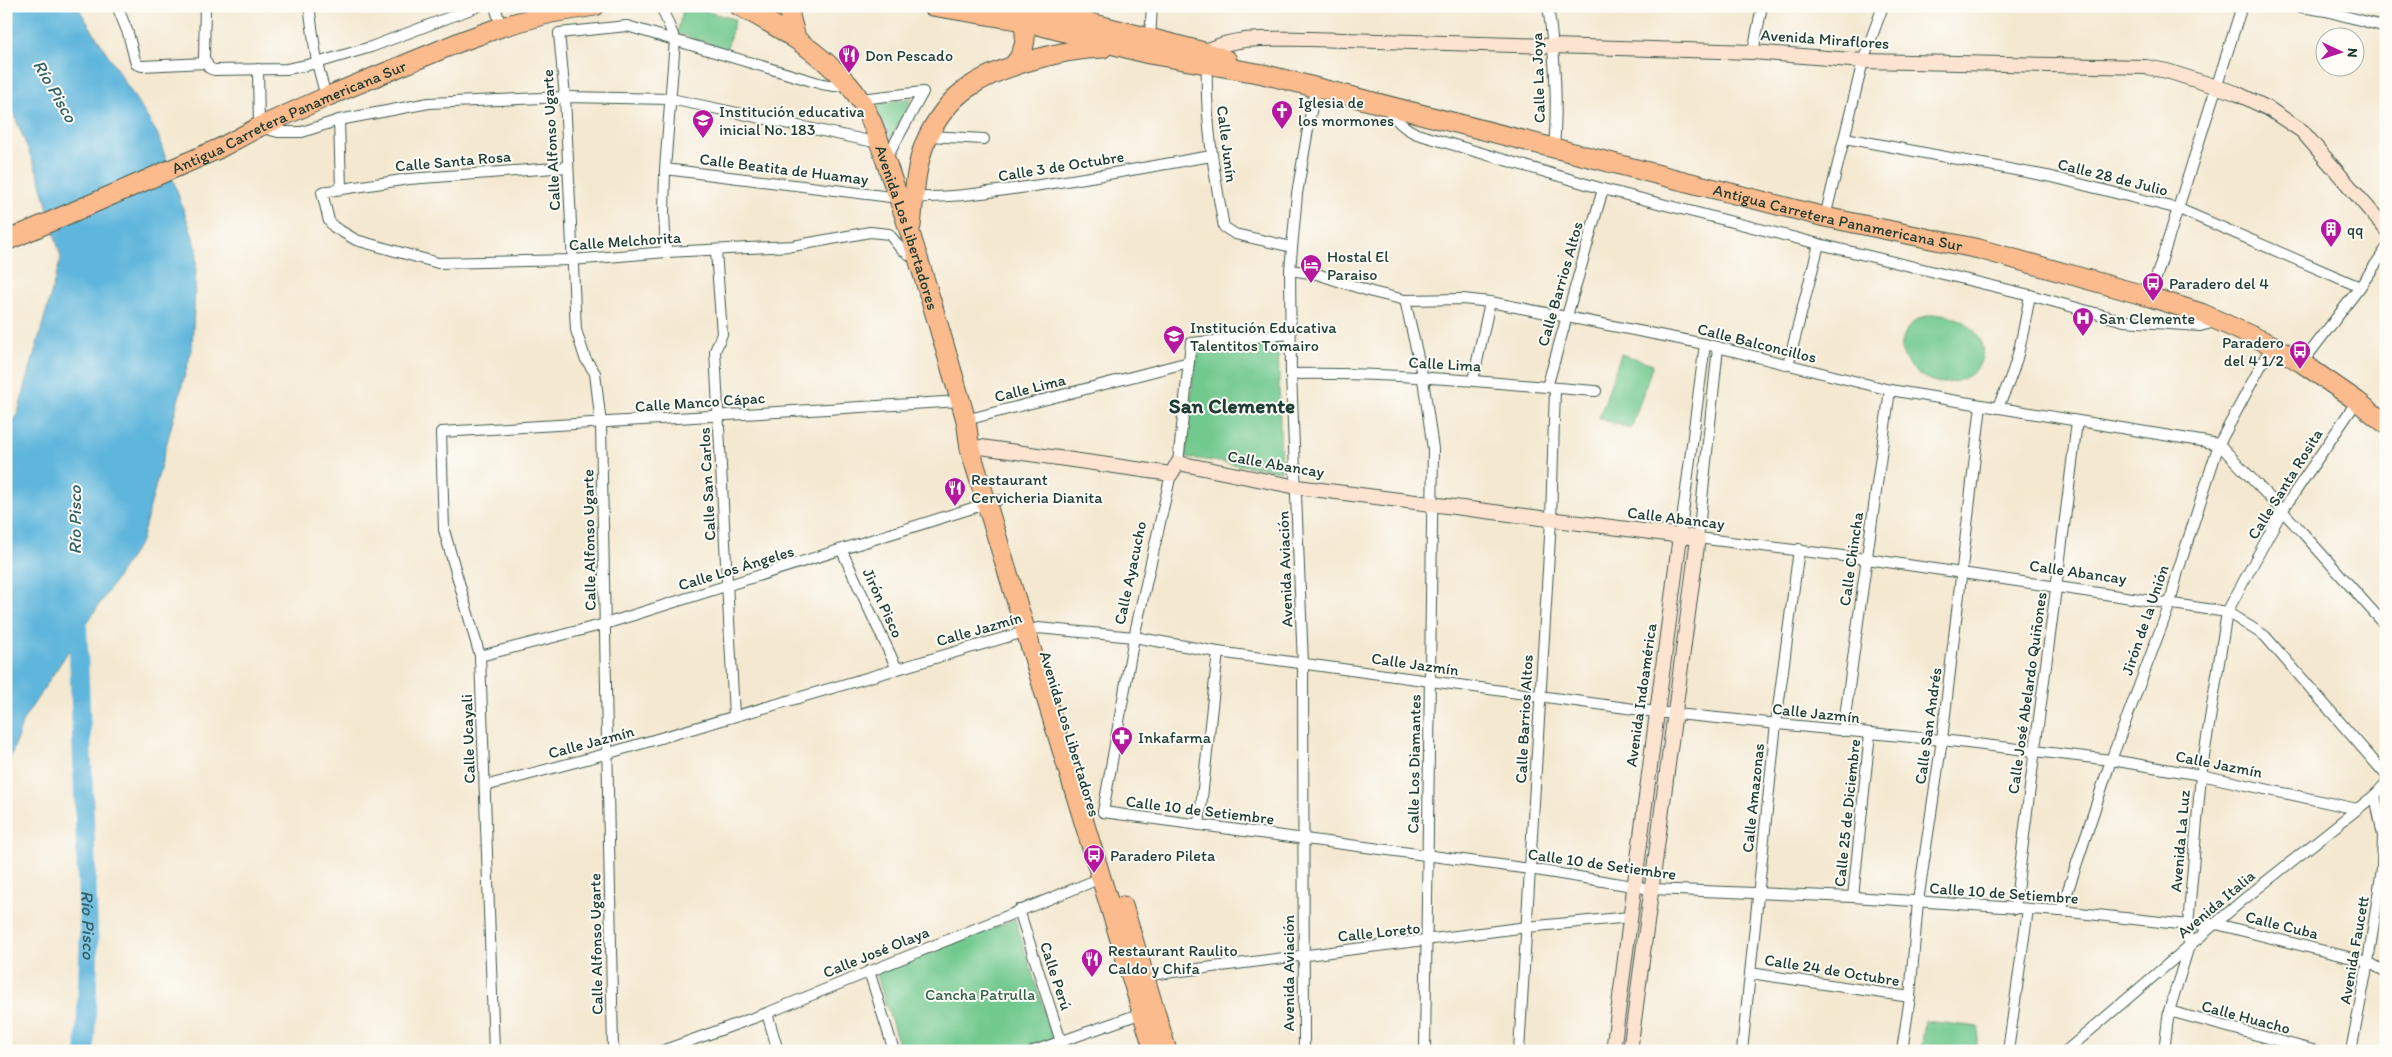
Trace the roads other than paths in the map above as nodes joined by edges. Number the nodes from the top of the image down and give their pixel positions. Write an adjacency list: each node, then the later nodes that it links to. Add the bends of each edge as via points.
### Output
1 (116, 6): 29 (street, via 131,40 136,64)
2 (205, 6): 29 (street)
3 (309, 6): 28 (street)
4 (479, 6): 28 (street, via 371,47)
5 (495, 6): 18 (street)
6 (661, 6): 22 (street)
7 (739, 6): 20 (highway, Avenida Los Libertadores)
8 (791, 6): 20 (highway, via 790,16)
9 (932, 6): 17 (highway, Antigua Carretera Panamericana Sur)
10 (1152, 6): 21 (street)
11 (1548, 6): 24 (street, Calle La Joya)
12 (1762, 6): 25 (street)
13 (1883, 6): 27 (street)
14 (2242, 6): 33 (street)
15 (2295, 6): 19 (street)
16 (584, 7): 18 (highway, Antigua Carretera Panamericana Sur)
17 (1021, 11): 21 (highway, Antigua Carretera Panamericana Sur); 23 (highway, Antigua Carretera Panamericana Sur); 30 (highway, via 1026,28 1024,48)
18 (501, 27): 35 (highway, Antigua Carretera Panamericana Sur)
19 (2386, 27)
20 (796, 38): 32 (highway, Avenida Los Libertadores)
21 (1150, 38): 26 (highway, Antigua Carretera Panamericana Sur)
22 (675, 40): 32 (street, via 822,84); 36 (street, Calle Alfonso Ugarte, via 627,26 559,33); 37 (street)
23 (1123, 48): 26 (highway, Antigua Carretera Panamericana Sur); 30 (highway, via 1081,48)
24 (1554, 48): 25 (street, Avenida Miraflores); 26 (street, Avenida Miraflores, via 1281,39 1217,45); 45 (street, Calle La Joya, via 1557,114)
25 (1753, 52): 27 (street, Avenida Miraflores)
26 (1206, 59): 34 (highway, Antigua Carretera Panamericana Sur); 47 (street, Calle Junín)
27 (1863, 61): 33 (street, Avenida Miraflores, via 2146,67); 43 (street)
28 (317, 62): 31 (street, via 287,69); 35 (street)
29 (206, 63): 31 (street, via 214,70)
30 (1013, 66): 42 (highway, via 969,87 943,111)
31 (258, 69): 41 (street)
32 (849, 84): 38 (highway, Avenida Los Libertadores)
33 (2217, 86): 53 (street); 55 (street, Avenida Miraflores, via 2269,109 2302,131)
34 (1315, 88): 39 (highway, Antigua Carretera Panamericana Sur); 58 (street, Avenida Aviación, via 1297,194)
35 (326, 97): 41 (highway, Antigua Carretera Panamericana Sur)
36 (565, 97): 37 (street); 40 (street, via 429,104); 48 (street, Calle Alfonso Ugarte)
37 (671, 99): 46 (street); 49 (street)
38 (860, 99): 46 (highway, Avenida Los Libertadores); 46 (street, via 923,92)
39 (1385, 106): 45 (highway, Antigua Carretera Panamericana Sur); 51 (street, via 1395,120 1417,134)
40 (339, 120): 41 (street, via 302,132); 50 (street)
41 (259, 127): 56 (highway, Antigua Carretera Panamericana Sur, via 218,149)
42 (929, 136): 44 (street); 52 (highway)
43 (1845, 138): 53 (street, Calle 28 de Julio, via 2052,177); 54 (street)
44 (984, 139)
45 (1554, 148): 54 (highway, Antigua Carretera Panamericana Sur)
46 (882, 151): 52 (highway, Avenida Los Libertadores)
47 (1211, 156): 52 (street, Calle 3 de Octubre, via 1106,176 936,198); 58 (street, Calle Junín, via 1224,227 1235,234)
48 (567, 167): 50 (street, Calle Santa Rosa, via 418,178); 62 (street, Calle Alfonso Ugarte)
49 (666, 169): 52 (street, Calle Beatita de Huamay); 61 (street)
50 (341, 188): 62 (street, Calle Melchorita, via 322,192 329,221 356,240 438,263)
51 (1602, 189): 57 (street); 70 (street, Calle Barrios Altos)
52 (902, 194): 63 (highway, Avenida Los Libertadores)
53 (2179, 209): 65 (street, Calle 28 de Julio); 67 (street)
54 (1825, 217): 67 (highway, Antigua Carretera Panamericana Sur, via 1979,249)
55 (2386, 229)
56 (6, 241)
57 (1819, 244): 66 (street); 78 (street)
58 (1292, 247): 64 (street, Avenida Aviación)
59 (2386, 249): 65 (street)
60 (716, 251): 61 (street, Calle Melchorita); 63 (street, Calle Melchorita, via 793,246 870,232 889,234 901,249); 89 (street, Calle San Carlos, via 722,334 715,350)
61 (666, 252): 62 (street, Calle Melchorita)
62 (572, 260): 92 (street, Calle Alfonso Ugarte, via 576,330 595,373)
63 (919, 261): 86 (highway, Avenida Los Libertadores)
64 (1290, 270): 68 (street, Calle Balconcillos, via 1317,274); 72 (street, Avenida Aviación)
65 (2360, 287): 77 (street)
66 (2030, 295): 71 (street, via 2124,320 2200,326); 88 (street, via 2018,360)
67 (2150, 297): 71 (highway, Antigua Carretera Panamericana Sur)
68 (1405, 300): 69 (street, Calle Balconcillos); 80 (street, Calle Los Diamantes)
69 (1490, 302): 70 (street, Calle Balconcillos); 81 (street)
70 (1566, 318): 73 (street, Calle Balconcillos); 82 (street, Calle Barrios Altos)
71 (2219, 322): 74 (highway, Antigua Carretera Panamericana Sur)
72 (1290, 334): 76 (street, Calle Ayacucho, via 1191,343); 79 (street, Avenida Aviación)
73 (1704, 344): 75 (street, Calle Balconcillos); 103 (street, Avenida Indoamérica)
74 (2272, 345): 77 (highway, Antigua Carretera Panamericana Sur); 95 (street, Jirón de la Unión)
75 (1718, 347): 78 (street, Calle Balconcillos); 104 (street)
76 (1189, 362): 90 (street, Calle Lima); 97 (street, Calle Ayacucho)
77 (2302, 363): 85 (highway, Antigua Carretera Panamericana Sur)
78 (1788, 365): 83 (street, Calle Balconcillos)
79 (1291, 374): 80 (street, Calle Lima, via 1349,373); 98 (street, Avenida Aviación)
80 (1423, 379): 81 (street, Calle Lima); 100 (street, Calle Los Diamantes, via 1433,449)
81 (1473, 380): 82 (street, Calle Lima)
82 (1551, 387): 84 (street, Calle Lima); 102 (street, Calle Barrios Altos)
83 (1890, 390): 87 (street, Calle Balconcillos); 107 (street, Calle Chincha)
84 (1596, 391)
85 (2357, 400): 93 (highway, Antigua Carretera Panamericana Sur); 101 (street, Calle Santa Rosita)
86 (961, 402): 89 (street, Calle Manco Cápac); 90 (highway, Avenida Los Libertadores)
87 (1981, 405): 88 (street, Calle Balconcillos); 108 (street, Calle San Andrés)
88 (1998, 408): 91 (street, Calle Balconcillos)
89 (718, 415): 92 (street, Calle Manco Cápac); 109 (street, Calle San Carlos)
90 (966, 420): 96 (highway, Avenida Los Libertadores); 99 (highway, Avenida Los Libertadores, via 970,449)
91 (2077, 421): 95 (street, Calle Balconcillos); 110 (street, Calle José Abelardo Quiñones)
92 (601, 424): 94 (street, Calle Manco Cápac); 113 (street, Calle Alfonso Ugarte)
93 (2386, 424)
94 (441, 432): 118 (street, Calle Ucayali, via 444,530)
95 (2220, 444): 101 (street); 111 (street, Jirón de la Unión)
96 (981, 447): 97 (street, Calle Abancay); 99 (highway, Avenida Los Libertadores)
97 (1174, 468): 98 (street, Calle Abancay); 116 (street, Calle Ayacucho, via 1162,505)
98 (1297, 487): 100 (street, Calle Abancay); 119 (street, Avenida Aviación)
99 (992, 502): 106 (street, Calle Los Ángeles); 115 (highway, Avenida Los Libertadores)
100 (1431, 505): 102 (street, Calle Abancay); 121 (street, Calle Los Diamantes)
101 (2282, 511): 112 (street, Calle Santa Rosita); 114 (street)
102 (1551, 520): 103 (street, Calle Abancay); 122 (street, Calle Barrios Altos)
103 (1680, 536): 104 (street, Calle Abancay); 123 (street, Avenida Indoamérica)
104 (1698, 538): 105 (street, Calle Abancay); 124 (street)
105 (1799, 549): 107 (street, Calle Abancay); 126 (street, Calle Amazonas)
106 (842, 551): 109 (street, Calle Los Ángeles); 120 (street, Jirón Pisco)
107 (1866, 559): 108 (street, Calle Abancay); 127 (street, Calle Chincha)
108 (1963, 573): 110 (street, Calle Abancay); 129 (street, Calle San Andrés)
109 (728, 587): 113 (street, Calle Los Ángeles); 125 (street, Calle San Carlos)
110 (2057, 587): 111 (street, Calle Abancay); 130 (street, Calle José Abelardo Quiñones)
111 (2170, 604): 112 (street); 132 (street, Jirón de la Unión)
112 (2228, 612): 133 (street, Avenida La Luz); 134 (street, via 2265,636)
113 (606, 624): 118 (street, Calle Los Ángeles); 131 (street, Calle Alfonso Ugarte)
114 (2386, 626)
115 (1032, 629): 116 (street, Calle Jazmín); 120 (street, Calle Jazmín); 139 (highway, Avenida Los Libertadores)
116 (1134, 637): 117 (street, Calle Jazmín); 139 (street, Calle Ayacucho)
117 (1218, 652): 119 (street, Calle Jazmín); 141 (street)
118 (480, 656): 136 (street, Calle Ucayali)
119 (1303, 664): 121 (street, Calle Jazmín); 143 (street, Avenida Aviación)
120 (897, 669): 125 (street, Calle Jazmín)
121 (1430, 681): 122 (street, Calle Jazmín); 144 (street, Calle Los Diamantes)
122 (1540, 698): 123 (street, Calle Jazmín); 145 (street, Calle Barrios Altos)
123 (1656, 712): 124 (street, Calle Jazmín); 147 (street, Avenida Indoamérica)
124 (1674, 714): 126 (street, Calle Jazmín); 148 (street)
125 (734, 716): 131 (street, Calle Jazmín)
126 (1776, 724): 127 (street, Calle Jazmín); 149 (street, Calle Amazonas)
127 (1842, 731): 128 (street, Calle Jazmín)
128 (1870, 733): 129 (street, Calle Jazmín); 150 (street, Calle 25 de Diciembre)
129 (1942, 740): 130 (street, Calle Jazmín); 151 (street, Calle San Andrés)
130 (2033, 750): 132 (street, Calle Jazmín); 152 (street, Calle José Abelardo Quiñones)
131 (609, 753): 136 (street, Calle Jazmín); 174 (street, Calle Alfonso Ugarte)
132 (2110, 760): 133 (street, Calle Jazmín); 155 (street, Jirón de la Unión)
133 (2201, 775): 138 (street, Calle Jazmín); 158 (street, Avenida La Luz)
134 (2386, 775)
135 (2386, 783): 137 (street, Avenida Italia)
136 (485, 786): 173 (street, Calle Ucayali)
137 (2375, 795): 138 (street, Avenida Italia); 140 (street, Avenida Faucett)
138 (2357, 809): 157 (street, Avenida Italia)
139 (1094, 816): 141 (street, Calle 10 de Setiembre); 146 (highway, Avenida Los Libertadores); 167 (highway, Avenida Los Libertadores)
140 (2379, 817): 142 (street); 163 (street, Avenida Faucett, via 2383,836 2382,869)
141 (1199, 825): 143 (street, Calle 10 de Setiembre)
142 (2386, 826)
143 (1302, 838): 144 (street, Calle 10 de Setiembre); 162 (street, Avenida Aviación)
144 (1427, 856): 145 (street, Calle 10 de Setiembre); 160 (street, Calle Los Diamantes)
145 (1530, 869): 147 (street, Calle 10 de Setiembre); 159 (street, Calle Barrios Altos)
146 (1101, 878): 153 (street, Calle José Olaya); 167 (highway, Avenida Los Libertadores)
147 (1634, 886): 148 (street, Calle 10 de Setiembre); 156 (street, Avenida Indoamérica)
148 (1651, 889): 149 (street, Calle 10 de Setiembre); 185 (street)
149 (1758, 892): 150 (street, Calle 10 de Setiembre); 166 (street, Calle Amazonas)
150 (1853, 897): 151 (street, Calle 10 de Setiembre)
151 (1918, 901): 152 (street, Calle 10 de Setiembre); 168 (street, Calle San Andrés)
152 (2015, 909): 154 (street, Calle 10 de Setiembre)
153 (1019, 910): 164 (street, Calle José Olaya); 172 (street, Calle Perú)
154 (2028, 910): 155 (street, Calle 10 de Setiembre); 188 (street)
155 (2060, 911): 158 (street, Calle 10 de Setiembre)
156 (1630, 917): 159 (street, Calle Loreto); 184 (street, Avenida Indoamérica)
157 (2216, 924): 158 (street, Calle Cuba); 161 (street, Avenida Italia); 163 (street, Calle Cuba)
158 (2188, 925): 161 (street, Avenida La Luz)
159 (1527, 928): 160 (street, Calle Loreto); 183 (street, Calle Barrios Altos)
160 (1427, 941): 162 (street, Calle Loreto); 182 (street, Calle Los Diamantes)
161 (2190, 946): 169 (street); 189 (street, Avenida Italia)
162 (1304, 955): 167 (street, Calle Loreto); 181 (street, Avenida Aviación)
163 (2368, 962): 165 (street, Calle Cuba); 192 (street, Avenida Faucett)
164 (868, 971): 170 (street, Calle José Olaya); 177 (street)
165 (2386, 972)
166 (1750, 973): 168 (street, Calle 24 de Octubre); 186 (street, Calle Amazonas)
167 (1138, 978): 171 (highway, Avenida Los Libertadores); 180 (highway, Avenida Los Libertadores)
168 (1910, 998): 187 (street, Calle San Andrés)
169 (2169, 1011): 190 (street); 191 (street, Calle Huacho)
170 (767, 1013): 175 (street, Calle José Olaya); 176 (street)
171 (1142, 1013): 172 (street); 179 (highway, Avenida Los Libertadores)
172 (1062, 1046): 178 (street)
173 (494, 1051)
174 (613, 1051)
175 (662, 1051)
176 (778, 1051)
177 (894, 1051)
178 (1034, 1051)
179 (1154, 1051)
180 (1167, 1051)
181 (1304, 1051)
182 (1425, 1051)
183 (1519, 1051)
184 (1613, 1051)
185 (1630, 1051)
186 (1742, 1051)
187 (1902, 1051)
188 (2008, 1051)
189 (2066, 1051)
190 (2164, 1051)
191 (2316, 1051)
192 (2351, 1051)

